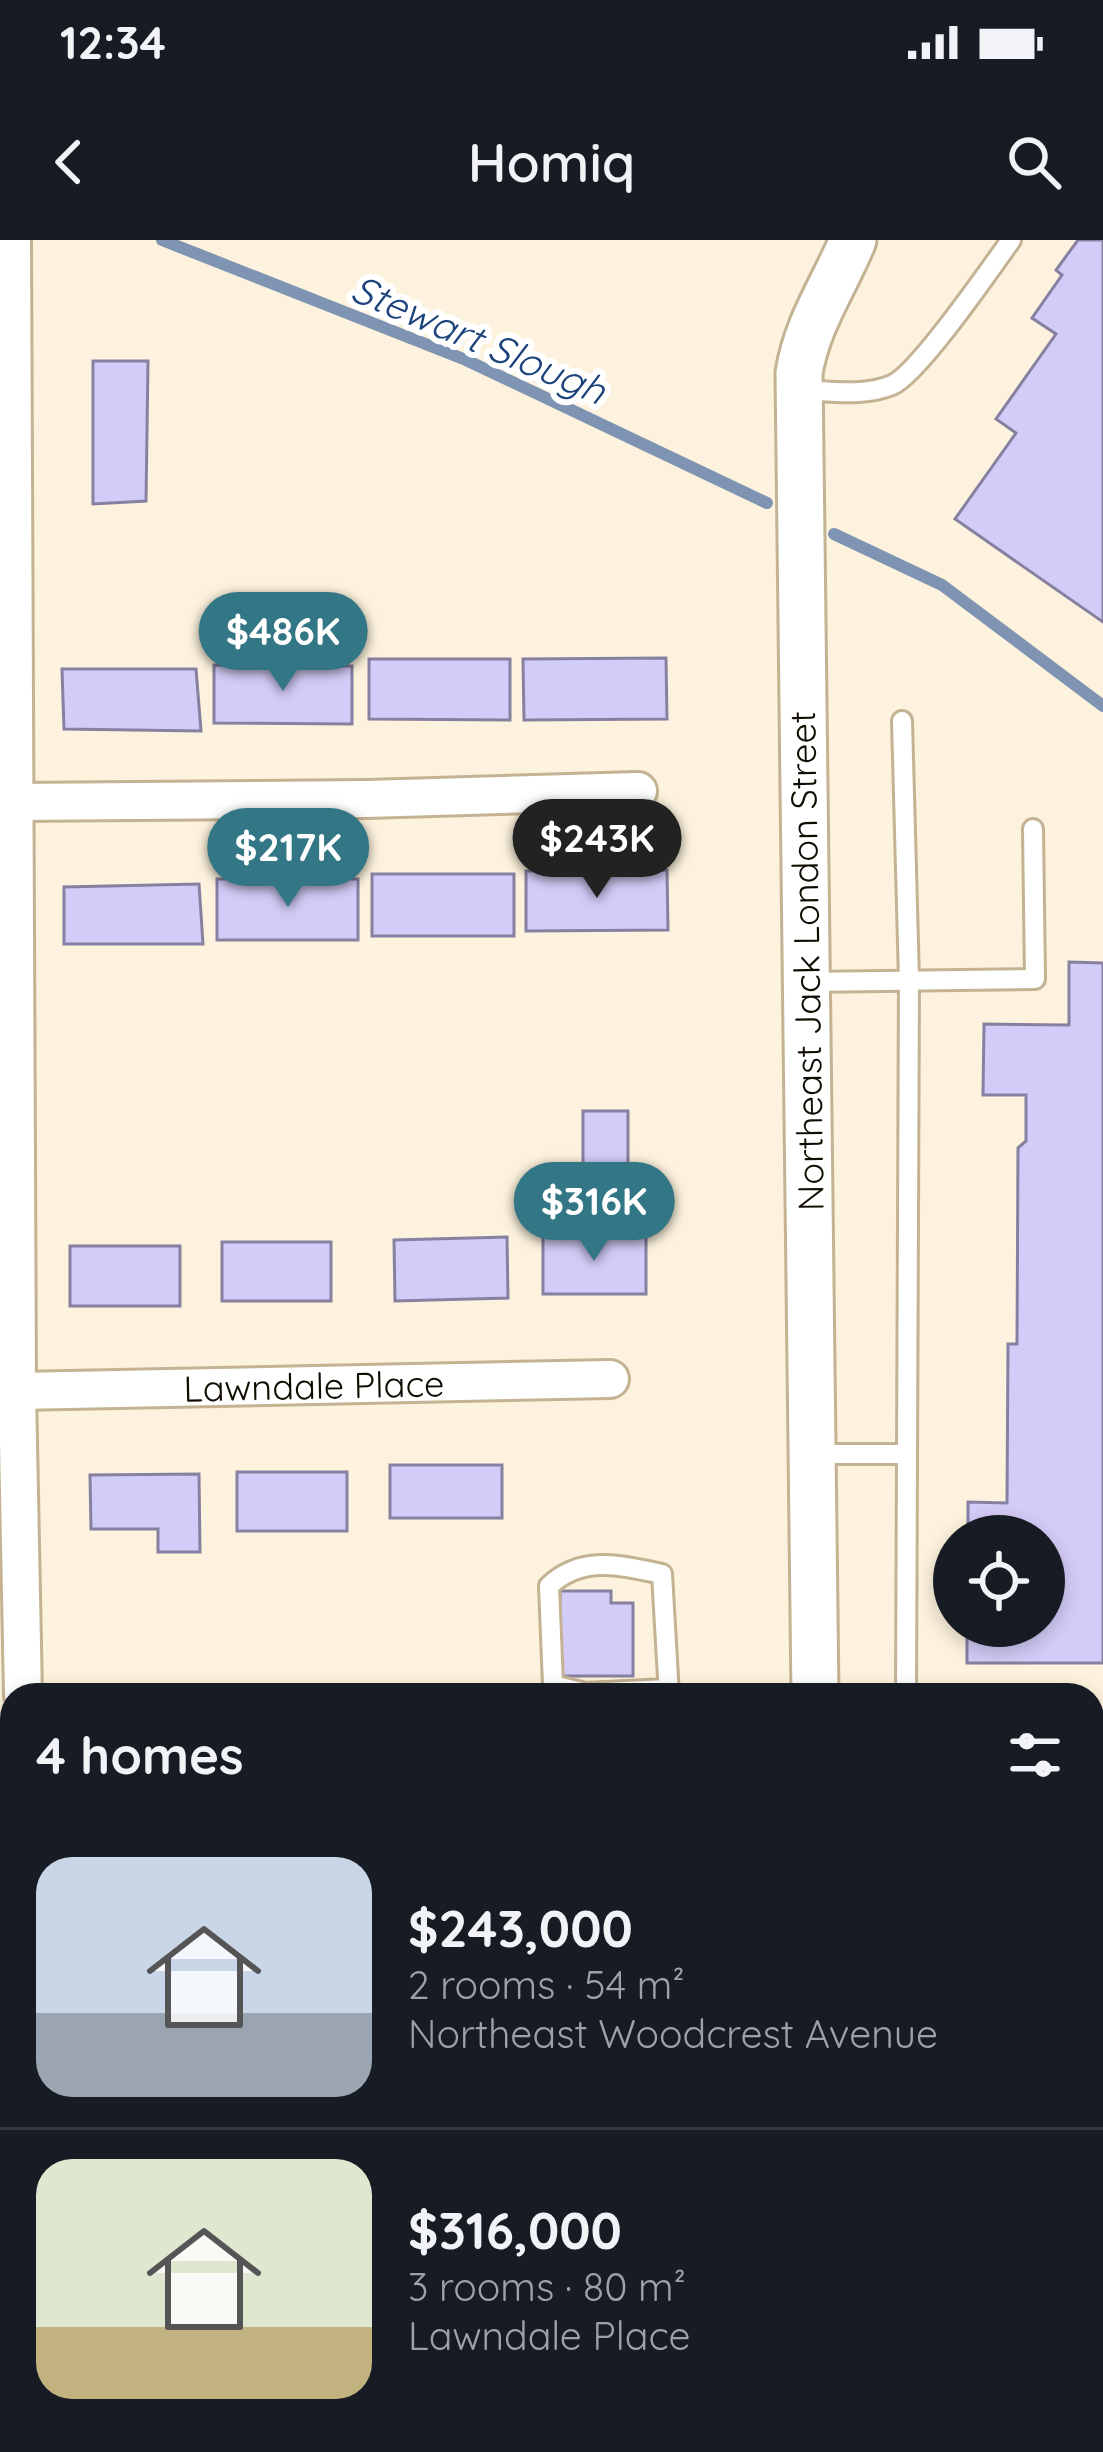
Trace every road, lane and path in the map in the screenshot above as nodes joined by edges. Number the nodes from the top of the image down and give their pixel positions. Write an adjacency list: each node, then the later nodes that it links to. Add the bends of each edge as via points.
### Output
1 (12, 240): 7 (street)
2 (853, 240): 4 (street, Northeast Jack London Street, via 803,345)
3 (1011, 240): 4 (lane, via 896,384)
4 (799, 390): 10 (street, Northeast Jack London Street)
5 (902, 721): 9 (lane)
6 (638, 791): 7 (street)
7 (16, 802): 12 (street)
8 (1033, 829): 9 (lane, via 1035,979)
9 (909, 980): 10 (lane); 14 (lane)
10 (806, 982): 13 (street, Northeast Jack London Street)
11 (610, 1379): 12 (street, Lawndale Place)
12 (17, 1391): 15 (street)
13 (812, 1454): 14 (lane); 18 (street, Northeast Jack London Street)
14 (908, 1454): 19 (lane)
15 (23, 1683)
16 (554, 1683): 17 (lane, via 548,1586 568,1568 621,1566 662,1574)
17 (668, 1683)
18 (815, 1683)
19 (906, 1683)

